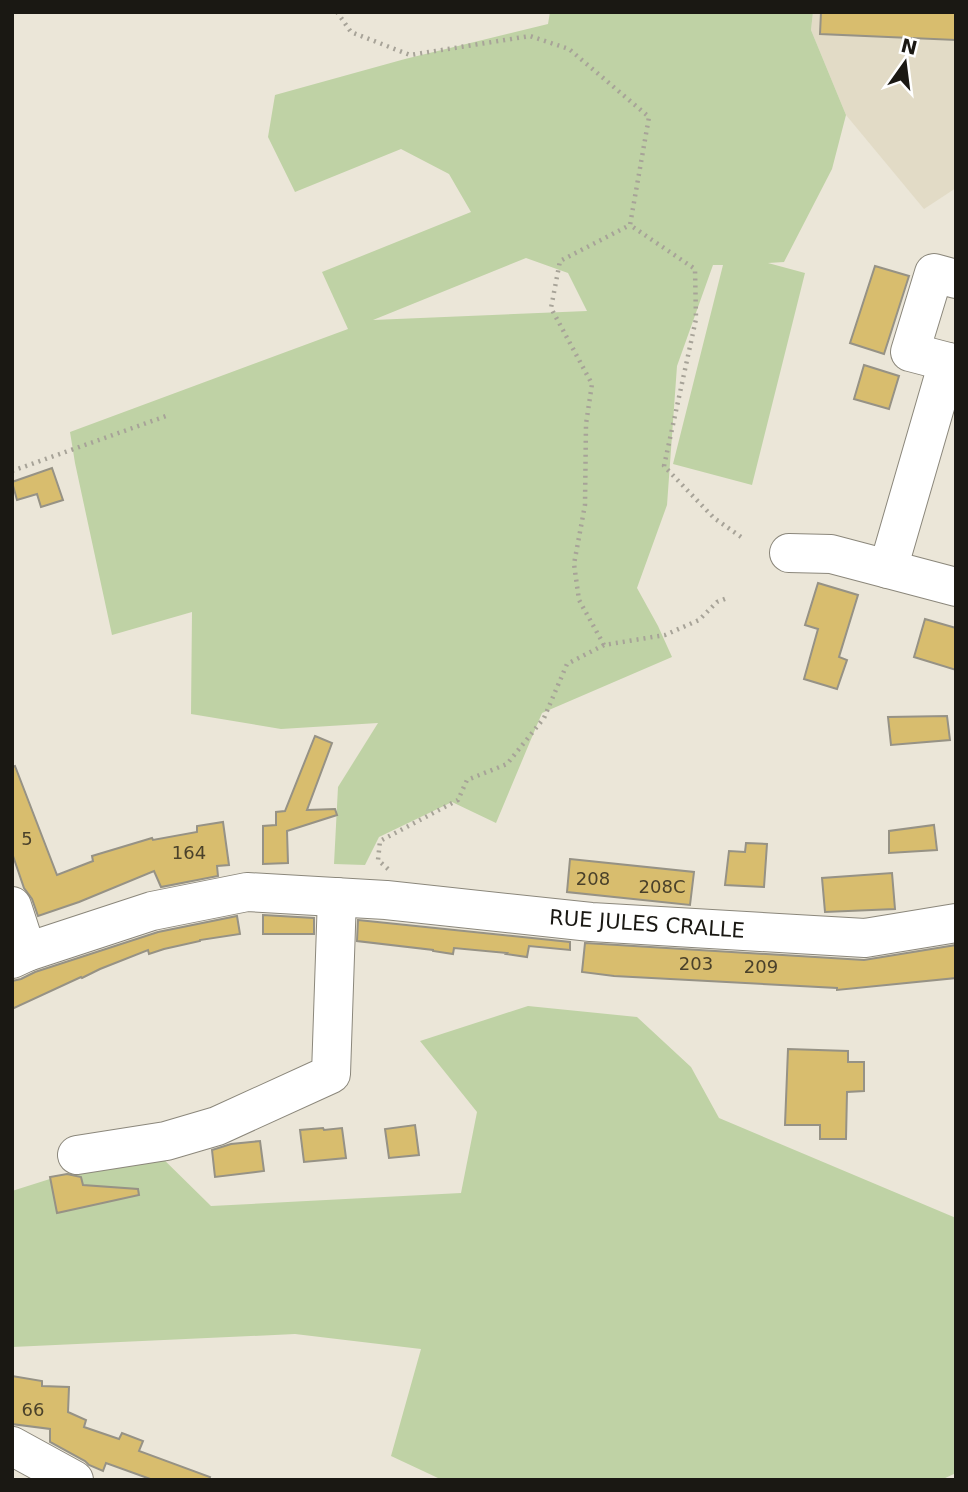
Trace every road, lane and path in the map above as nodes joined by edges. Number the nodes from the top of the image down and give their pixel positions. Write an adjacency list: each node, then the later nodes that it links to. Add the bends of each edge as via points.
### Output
1 (337, 12): 2 (path, via 351,32 410,55 530,36 569,48 649,117)
2 (630, 225): 7 (path, via 695,269 696,319 664,466 715,518); 12 (path, via 560,261 551,309 592,384 586,424 585,505 574,564 579,600)
3 (956, 279): 4 (street, via 934,273 910,352)
4 (952, 363): 9 (street)
5 (169, 415): 6 (path)
6 (12, 471)
7 (744, 539)
8 (789, 553): 9 (street, via 831,554)
9 (888, 569): 10 (street)
10 (956, 587)
11 (727, 598): 12 (path, via 699,620 665,635)
12 (604, 645): 14 (path, via 567,664 544,718 508,764 467,780 458,800 380,841 378,860 402,880)
13 (337, 897): 14 (street, RUE JULES CRALLE); 17 (street, RUE JULES CRALLE, via 247,892 152,911); 18 (street, via 331,1074 217,1126 166,1141)
14 (399, 901): 16 (street, RUE JULES CRALLE, via 591,922 864,938)
15 (12, 906): 17 (street)
16 (956, 923)
17 (20, 955)
18 (77, 1155)
19 (12, 1446): 20 (street)
20 (74, 1480)

